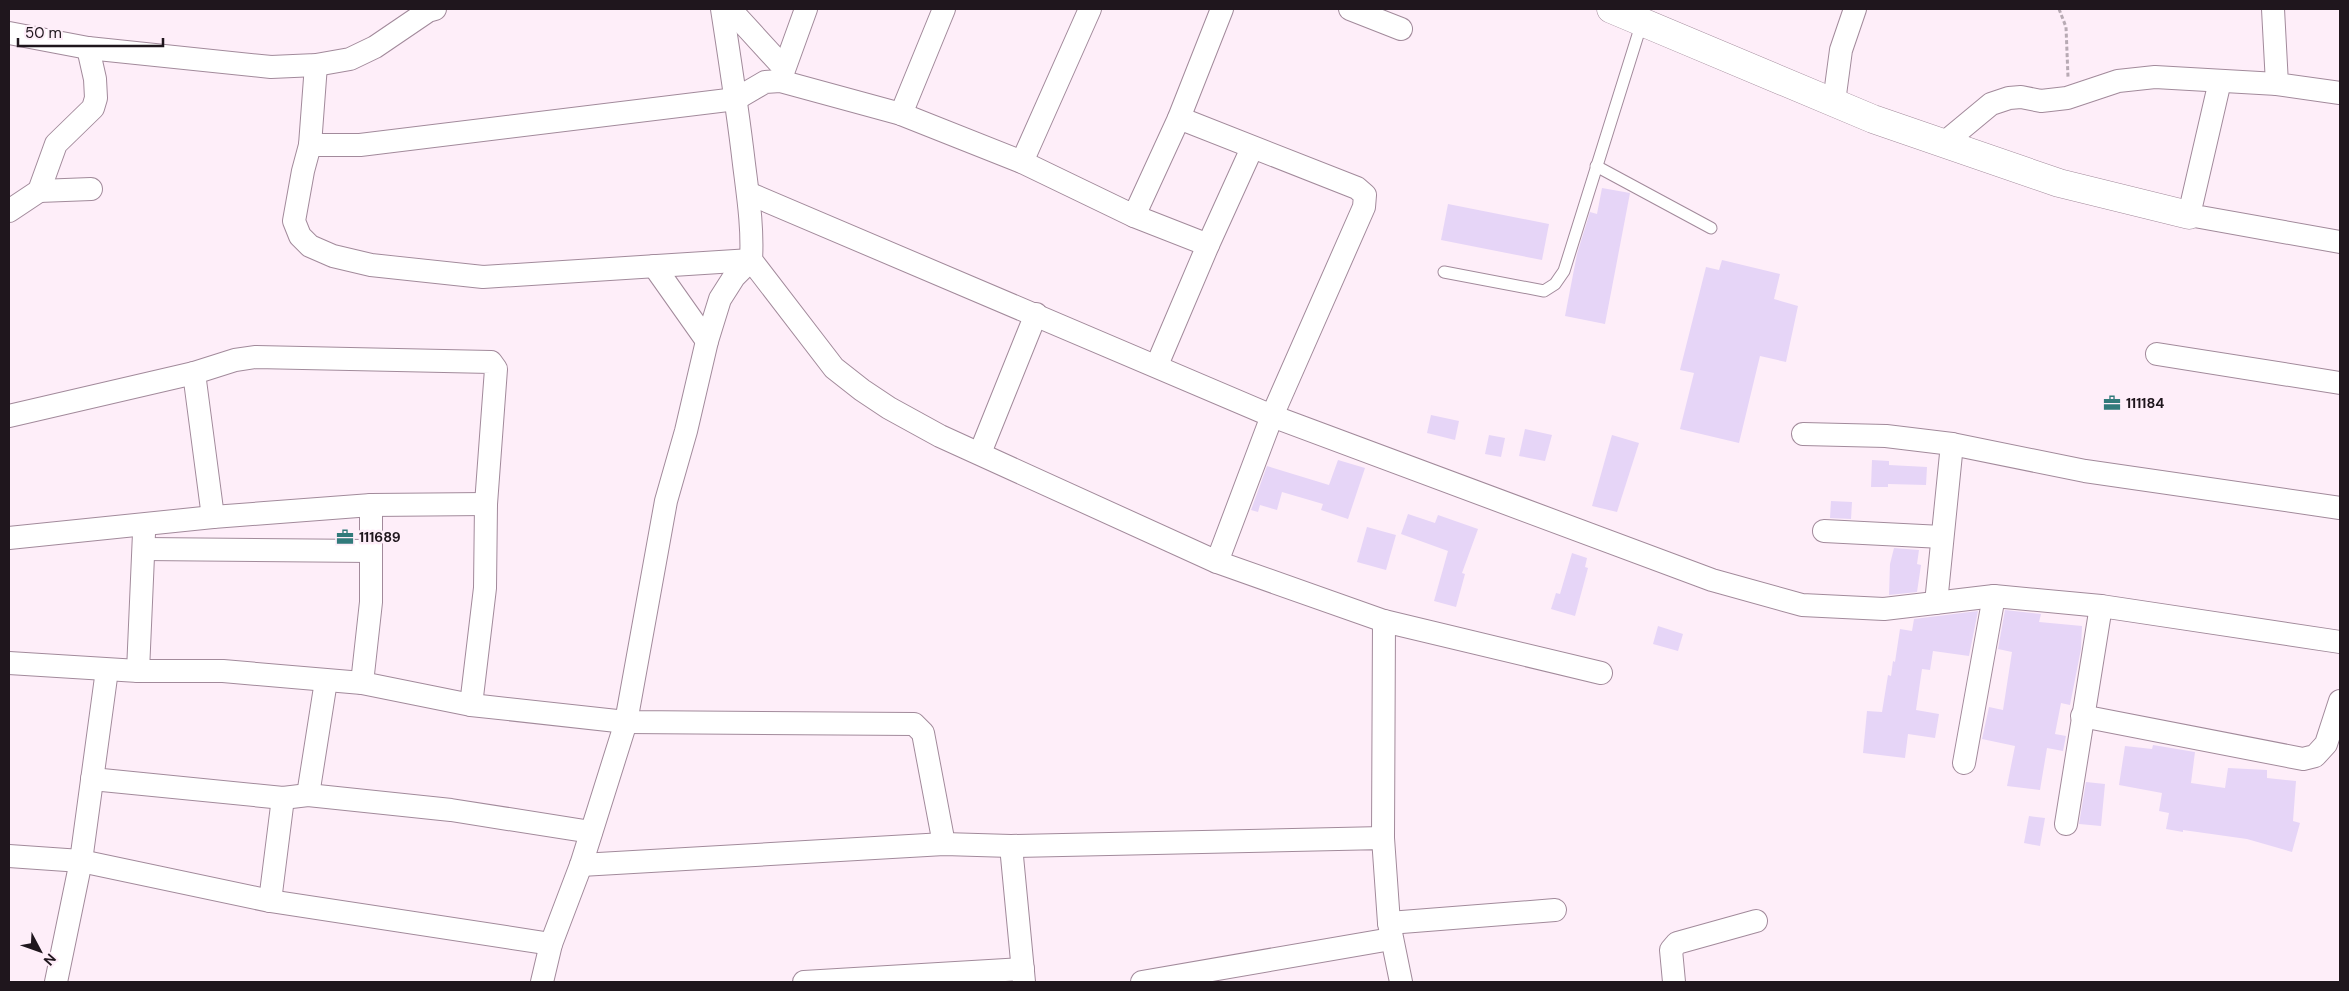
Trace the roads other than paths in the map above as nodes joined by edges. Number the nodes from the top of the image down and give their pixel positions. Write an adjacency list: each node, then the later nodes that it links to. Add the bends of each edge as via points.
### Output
1 (435, 9): 16 (street, via 367,51 350,59)
2 (722, 9): 21 (street)
3 (730, 9): 17 (street)
4 (806, 9): 17 (street)
5 (944, 9): 23 (street)
6 (1090, 9): 28 (street)
7 (1222, 9): 24 (street)
8 (1350, 9): 13 (street)
9 (1611, 9): 12 (street)
10 (1856, 9): 22 (street, via 1841,50)
11 (2273, 9): 19 (street)
12 (1642, 22): 22 (street); 29 (lane)
13 (1401, 29)
14 (9, 34): 15 (street)
15 (88, 48): 16 (street, via 271,67); 31 (street, via 96,98 92,108 56,144)
16 (316, 66): 26 (street)
17 (782, 75): 21 (street); 23 (street)
18 (2220, 81): 19 (street); 25 (street, via 2155,77 2118,81 2067,98 2041,101 2009,98 1991,104); 35 (street)
19 (2278, 84): 20 (street)
20 (2340, 93)
21 (736, 99): 26 (street, via 360,145); 32 (street)
22 (1834, 102): 25 (street)
23 (901, 114): 28 (street)
24 (1179, 118): 27 (street); 34 (street)
25 (1944, 143): 35 (street, via 2059,183)
26 (310, 145): 40 (street, via 294,221 300,236 310,246 333,256 370,265 483,277)
27 (1252, 148): 38 (street); 49 (street, via 1357,188 1365,195 1364,207)
28 (1022, 162): 34 (street)
29 (1596, 166): 36 (lane); 41 (lane, via 1564,271 1544,292)
30 (91, 189): 31 (street)
31 (39, 191): 33 (street)
32 (748, 193): 39 (street); 42 (street)
33 (9, 212)
34 (1134, 216): 38 (street)
35 (2189, 216): 37 (street)
36 (1711, 228)
37 (2340, 242)
38 (1208, 245): 45 (street)
39 (752, 260): 40 (street); 43 (street, via 734,277 720,298); 52 (street, via 834,368 889,408)
40 (654, 266): 43 (street)
41 (1444, 272)
42 (1036, 314): 45 (street); 52 (street)
43 (707, 341): 78 (street, via 666,501)
44 (2157, 354): 47 (street)
45 (1157, 365): 49 (street)
46 (194, 373): 48 (street); 53 (street, via 256,357 490,362 496,369); 56 (street)
47 (2340, 383)
48 (9, 416)
49 (1272, 416): 63 (street); 65 (street, via 1712,580 1802,605 1884,609)
50 (1803, 434): 51 (street, via 1886,436)
51 (1952, 444): 55 (street, via 2085,472); 59 (street)
52 (980, 454): 63 (street)
53 (486, 504): 54 (street); 76 (street, via 485,588)
54 (371, 505): 56 (street); 62 (street)
55 (2340, 508)
56 (213, 517): 57 (street)
57 (144, 525): 60 (street); 61 (street)
58 (1824, 532): 59 (street)
59 (1942, 537): 65 (street)
60 (9, 538)
61 (144, 549): 62 (street); 71 (street)
62 (371, 551): 74 (street, via 371,602)
63 (1217, 562): 67 (street)
64 (1994, 596): 65 (street); 66 (street); 79 (street)
65 (1936, 603)
66 (2100, 606): 68 (street); 77 (street)
67 (1384, 621): 72 (street); 85 (street)
68 (2340, 642)
69 (9, 663): 70 (street)
70 (107, 670): 71 (street); 80 (street)
71 (138, 671): 73 (street, via 223,671)
72 (1600, 673)
73 (326, 681): 74 (street); 81 (street)
74 (362, 683): 76 (street)
75 (2340, 701): 77 (street, via 2326,744 2315,756 2303,759)
76 (471, 705): 78 (street)
77 (2082, 716): 83 (street)
78 (626, 722): 84 (street); 86 (street, via 914,724 923,733)
79 (1964, 763)
80 (92, 779): 82 (street); 89 (street)
81 (308, 796): 82 (street); 84 (street, via 451,810)
82 (283, 798): 91 (street)
83 (2066, 824)
84 (591, 832): 90 (street)
85 (1383, 838): 87 (street); 94 (street)
86 (944, 844): 87 (street); 90 (street)
87 (1010, 846): 96 (street)
88 (9, 856): 89 (street)
89 (81, 861): 91 (street); 97 (street)
90 (580, 864): 95 (street)
91 (270, 901): 95 (street)
92 (1555, 910): 94 (street)
93 (1756, 921): 102 (street, via 1677,943 1670,950)
94 (1390, 931): 100 (street); 101 (street)
95 (551, 944): 98 (street)
96 (1023, 976): 99 (street)
97 (56, 982)
98 (542, 982)
99 (804, 982)
100 (1142, 982)
101 (1401, 982)
102 (1674, 982)

